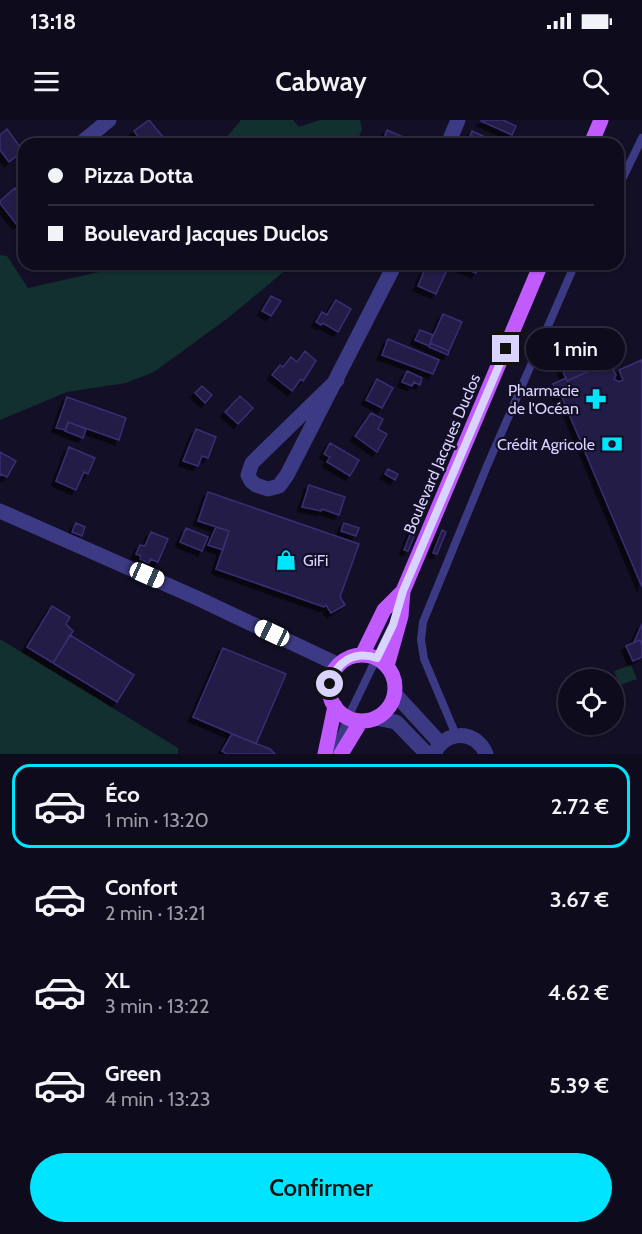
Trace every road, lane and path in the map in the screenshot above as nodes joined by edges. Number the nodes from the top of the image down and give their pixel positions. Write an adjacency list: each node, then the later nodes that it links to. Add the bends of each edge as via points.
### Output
1 (109, 120): 4 (street)
2 (458, 120): 5 (street)
3 (601, 120): 6 (main road)
4 (87, 138)
5 (450, 138)
6 (594, 138)
7 (642, 138): 8 (lane)
8 (624, 176)
9 (391, 270): 12 (street)
10 (538, 270): 14 (main road, Boulevard Jacques Duclos)
11 (572, 270): 20 (lane, via 423,622 424,659)
12 (337, 380): 12 (street, via 252,463 248,475 251,481 268,489 279,486)
13 (0, 511): 16 (street)
14 (403, 591): 15 (main road, Boulevard Jacques Duclos, via 401,616); 15 (main road, Boulevard Jacques Duclos, via 384,610)
15 (375, 660): 16 (main road, via 346,660); 17 (main road, via 394,681); 19 (lane)
16 (339, 665): 18 (main road, via 330,684)
17 (395, 693): 19 (main road, via 389,707); 21 (street)
18 (335, 706): 19 (main road); 22 (main road)
19 (362, 719): 23 (lane); 24 (main road); 25 (street, via 396,722)
20 (456, 735): 21 (street); 26 (street, via 479,742)
21 (437, 748)
22 (324, 754)
23 (334, 754)
24 (341, 754)
25 (426, 754)
26 (486, 754)

